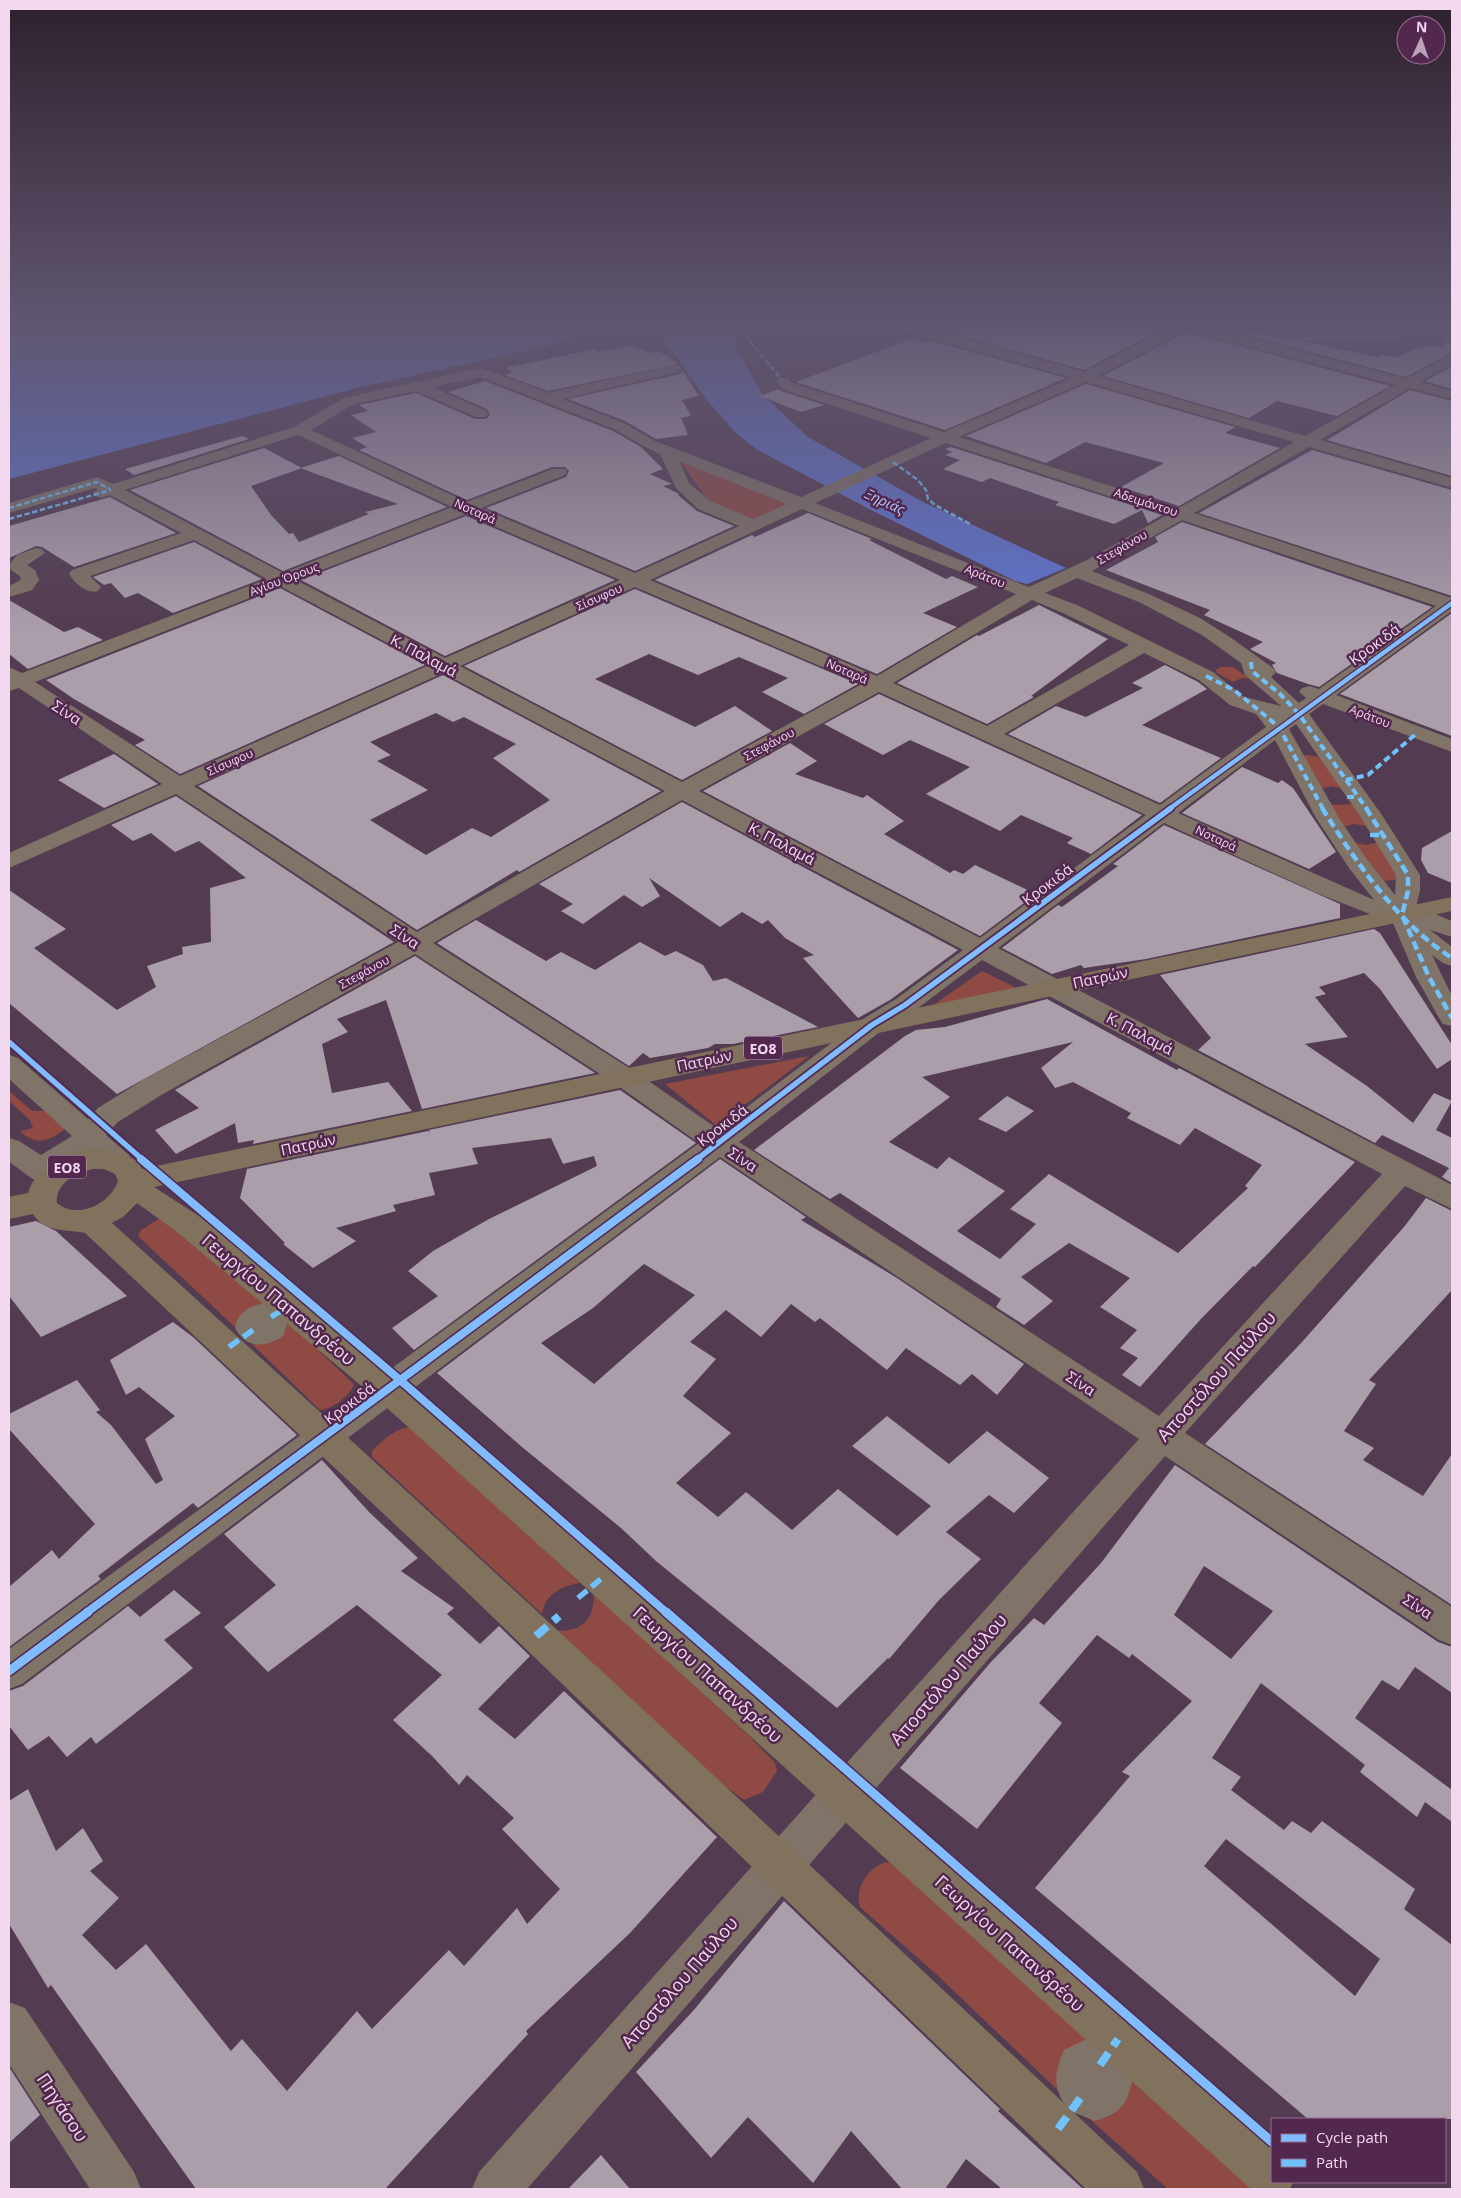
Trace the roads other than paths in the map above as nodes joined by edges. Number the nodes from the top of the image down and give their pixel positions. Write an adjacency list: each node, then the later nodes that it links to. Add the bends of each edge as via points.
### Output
1 (303, 428): 7 (street)
2 (621, 428): 10 (street, Αράτου)
3 (919, 428): 8 (street, Αδειμάντου)
4 (966, 428): 8 (street, Σίσυφου)
5 (1245, 428): 9 (street)
6 (1331, 428): 9 (street, Στεφάνου)
7 (299, 430): 13 (street); 17 (street, Νοταρά)
8 (946, 436): 15 (street, Σίσυφου); 18 (street, Αδειμάντου)
9 (1302, 444): 12 (street); 14 (street); 18 (street, Στεφάνου)
10 (667, 451): 15 (street, Αράτου); 20 (street, via 682,485 704,505)
11 (560, 472): 17 (street, Αγίου Όρους)
12 (1452, 484)
13 (111, 490): 16 (street, Κ. Παλαμά, via 97,482); 19 (street); 21 (street, Κ. Παλαμά)
14 (1452, 492)
15 (802, 503): 20 (street, Σίσυφου); 28 (street, Αράτου)
16 (9, 508)
17 (467, 508): 24 (street, Νοταρά); 25 (street, Αγίου Όρους)
18 (1181, 514): 23 (street, Στεφάνου); 29 (street, Αδειμάντου)
19 (9, 519)
20 (754, 526): 24 (street, Σίσυφου)
21 (195, 534): 25 (street, Κ. Παλαμά); 26 (street, via 78,574)
22 (36, 553): 27 (street, via 22,559 17,566 29,574 26,586)
23 (1078, 572): 28 (street, Στεφάνου); 31 (street, Αράτου, via 1180,616 1210,632)
24 (637, 579): 32 (street, Σίσυφου); 35 (street, Νοταρά)
25 (281, 580): 32 (street, Κ. Παλαμά); 34 (street, Αγίου Όρους)
26 (92, 587)
27 (9, 592)
28 (1033, 592): 30 (street, Αράτου); 35 (street, Στεφάνου)
29 (1451, 604): 37 (street, Κροκιδά)
30 (1143, 645): 33 (street, Αράτου); 39 (street)
31 (1251, 662): 36 (street); 37 (street, Αράτου, via 1280,682)
32 (445, 666): 41 (street, Σίσυφου); 42 (street, Κ. Παλαμά)
33 (1206, 676): 36 (street); 38 (street, Αράτου, via 1238,701)
34 (12, 680): 41 (street, Σίνα)
35 (878, 684): 39 (street, Νοταρά); 42 (street, Στεφάνου)
36 (1250, 687): 38 (street); 38 (street)
37 (1322, 697): 38 (street, Κροκιδά); 40 (street, Αράτου)
38 (1283, 716): 43 (street); 43 (street); 44 (street, Κροκιδά)
39 (988, 734): 44 (street, Νοταρά)
40 (1452, 746)
41 (178, 786): 46 (street, Σίσυφου); 50 (street, Σίνα)
42 (682, 791): 50 (street, Στεφάνου); 51 (street, Κ. Παλαμά)
43 (1337, 797): 45 (street); 45 (street)
44 (1163, 813): 48 (street, Νοταρά, via 1327,889); 51 (street, Κροκιδά)
45 (1360, 835): 48 (street, via 1362,869); 48 (street, via 1408,875 1408,891)
46 (9, 861)
47 (1452, 904): 48 (main road, ΕΟ8)
48 (1401, 914): 49 (street, Νοταρά); 52 (street, via 1427,942); 53 (main road, Πατρών / ΕΟ8); 54 (street, via 1429,977)
49 (1452, 930)
50 (416, 943): 57 (street, Σίνα); 58 (street, Στεφάνου, via 122,1106 108,1115)
51 (981, 949): 53 (street, Κ. Παλαμά); 55 (street, Κροκιδά)
52 (1452, 958)
53 (1052, 987): 55 (main road, Πατρών / ΕΟ8); 61 (street, Κ. Παλαμά)
54 (1452, 1018)
55 (872, 1025): 57 (main road, Πατρών / ΕΟ8); 59 (street, Κροκιδά)
56 (9, 1064): 58 (street, Γεωργίου Παπανδρέου)
57 (624, 1077): 59 (street, Σίνα); 62 (main road, Πατρών / ΕΟ8)
58 (90, 1135): 62 (street, Γεωργίου Παπανδρέου); 63 (street, Στεφάνου)
59 (719, 1144): 68 (street, Κροκιδά); 69 (street, Σίνα)
60 (9, 1148): 63 (street)
61 (1401, 1171): 64 (street, Κ. Παλαμά); 69 (street, Αποστόλου Παύλου)
62 (128, 1177): 63 (main road, ΕΟ8, via 93,1159 78,1162); 66 (main road, via 118,1206); 67 (main road, Γεωργίου Παπανδρέου, via 163,1205)
63 (45, 1182): 65 (main road, ΕΟ8); 66 (main road, via 45,1210 66,1221)
64 (1452, 1198)
65 (9, 1208)
66 (80, 1221): 67 (main road, Γεωργίου Παπανδρέου, via 95,1225)
67 (260, 1325): 68 (main road, Γεωργίου Παπανδρέου); 70 (main road, Γεωργίου Παπανδρέου)
68 (388, 1389): 70 (street, Κροκιδά); 71 (main road, Γεωργίου Παπανδρέου)
69 (1162, 1436): 72 (street, Σίνα); 74 (street, Αποστόλου Παύλου)
70 (324, 1437): 71 (main road, Γεωργίου Παπανδρέου); 73 (street, Κροκιδά)
71 (568, 1607): 74 (main road, Γεωργίου Παπανδρέου); 75 (main road, Γεωργίου Παπανδρέου)
72 (1452, 1628)
73 (9, 1671)
74 (843, 1794): 75 (street, Αποστόλου Παύλου); 77 (main road, Γεωργίου Παπανδρέου)
75 (782, 1865): 78 (main road, Γεωργίου Παπανδρέου); 81 (street, Αποστόλου Παύλου)
76 (9, 2024): 80 (street, Πηγάσου)
77 (1100, 2066): 78 (street); 79 (main road, Γεωργίου Παπανδρέου)
78 (1058, 2129): 82 (main road, Γεωργίου Παπανδρέου)
79 (1271, 2175)
80 (116, 2189)
81 (496, 2189)
82 (1120, 2189)

